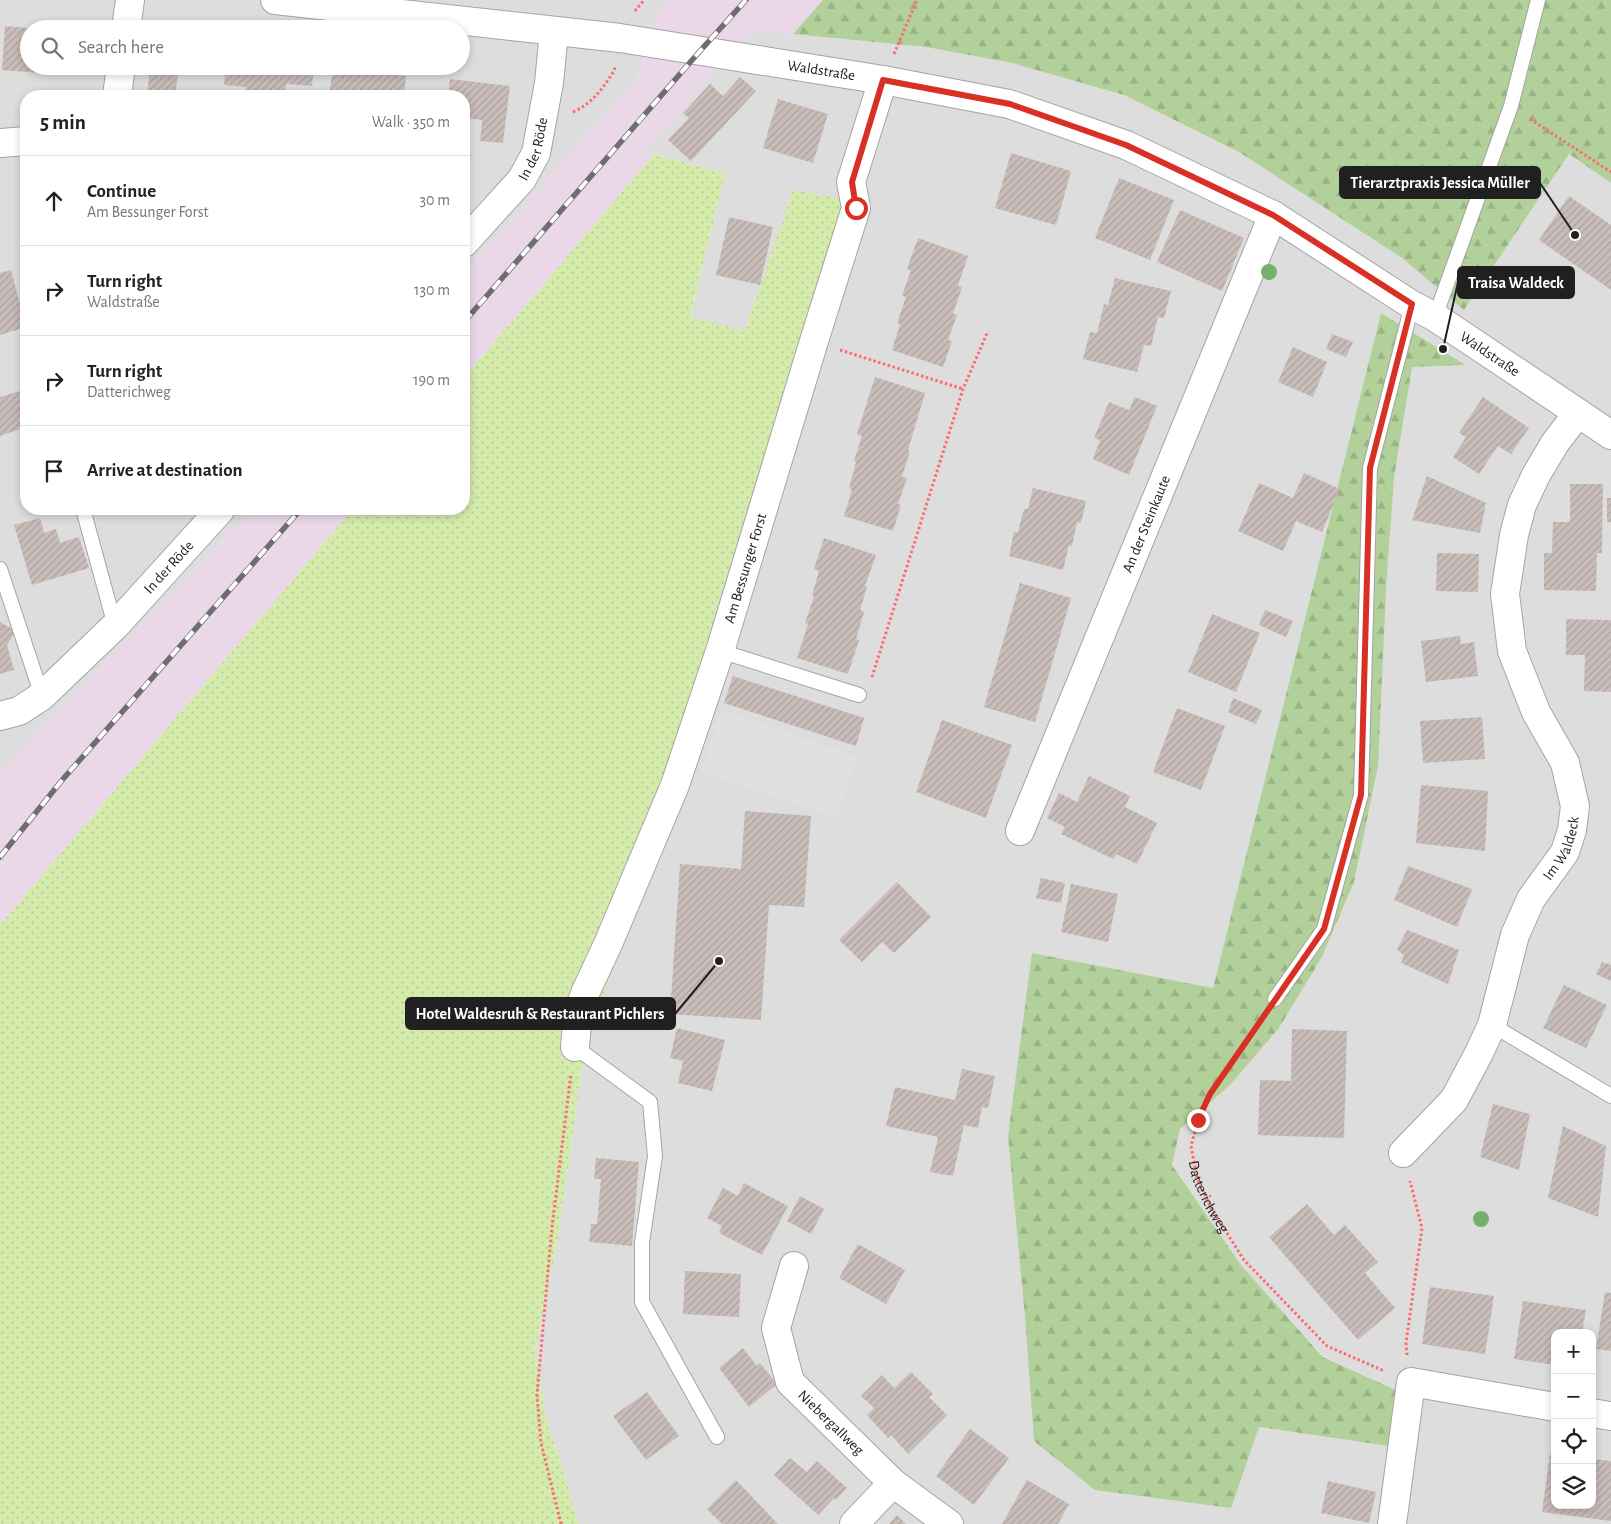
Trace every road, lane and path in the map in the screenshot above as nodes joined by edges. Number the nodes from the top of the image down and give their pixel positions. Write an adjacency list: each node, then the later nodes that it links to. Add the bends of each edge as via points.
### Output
1 (130, 0): 5 (street)
2 (275, 0): 6 (street, Waldstraße)
3 (917, 0): 11 (path)
4 (1538, 0): 13 (lane)
5 (127, 20)
6 (449, 20)
7 (470, 22): 8 (street, Waldstraße)
8 (554, 32): 9 (street, Waldstraße); 14 (street, In der Röde)
9 (620, 38): 11 (street, Waldstraße); 14 (path, via 614,70 599,93 573,112)
10 (120, 75): 12 (street)
11 (883, 80): 18 (street, Waldstraße, via 1010,104 1126,145); 22 (street, Am Bessunger Forst, via 852,182 856,208)
12 (118, 90)
13 (1511, 106): 17 (path); 20 (lane)
14 (545, 113): 19 (street, In der Röde, via 536,153 522,179)
15 (20, 142): 16 (street)
16 (0, 143)
17 (1611, 172)
18 (1273, 215): 20 (street, Waldstraße); 34 (street, An der Steinkaute)
19 (470, 236)
20 (1424, 311): 24 (street, Waldstraße); 35 (lane, via 1370,468 1361,795 1324,929)
21 (988, 331): 23 (path)
22 (814, 341): 23 (path); 30 (street, Am Bessunger Forst)
23 (963, 389): 31 (path, via 869,687)
24 (1578, 413): 25 (street, Waldstraße); 36 (street, Im Waldeck, via 1541,467 1522,505 1505,594 1512,651 1536,712 1565,763 1575,806 1572,830 1565,852 1532,899 1514,935)
25 (1611, 434)
26 (85, 515): 29 (lane)
27 (216, 515): 29 (street, In der Röde)
28 (0, 569): 32 (lane)
29 (115, 626): 32 (street, In der Röde)
30 (720, 651): 31 (lane); 37 (street, Am Bessunger Forst, via 675,785 586,990 578,1012)
31 (859, 695)
32 (42, 696): 33 (street, In der Röde, via 19,711)
33 (0, 716)
34 (1020, 831)
35 (1275, 999): 41 (path, Datterichweg, via 1210,1094 1198,1120 1191,1146 1197,1178 1211,1208 1244,1260 1327,1346)
36 (1492, 1025): 38 (lane); 39 (street, Im Waldeck, via 1454,1100)
37 (575, 1048): 43 (lane, via 650,1102 655,1156 642,1242 642,1302); 45 (path, via 552,1227 537,1395 541,1443)
38 (1611, 1096)
39 (1403, 1152): 41 (path, via 1422,1228 1406,1343)
40 (794, 1266): 44 (street, Niebergallweg, via 776,1328 790,1382)
41 (1411, 1382): 42 (street); 48 (street)
42 (1551, 1406)
43 (717, 1437)
44 (893, 1483): 46 (street); 47 (street, Niebergallweg)
45 (561, 1524)
46 (854, 1524)
47 (950, 1524)
48 (1392, 1524)

